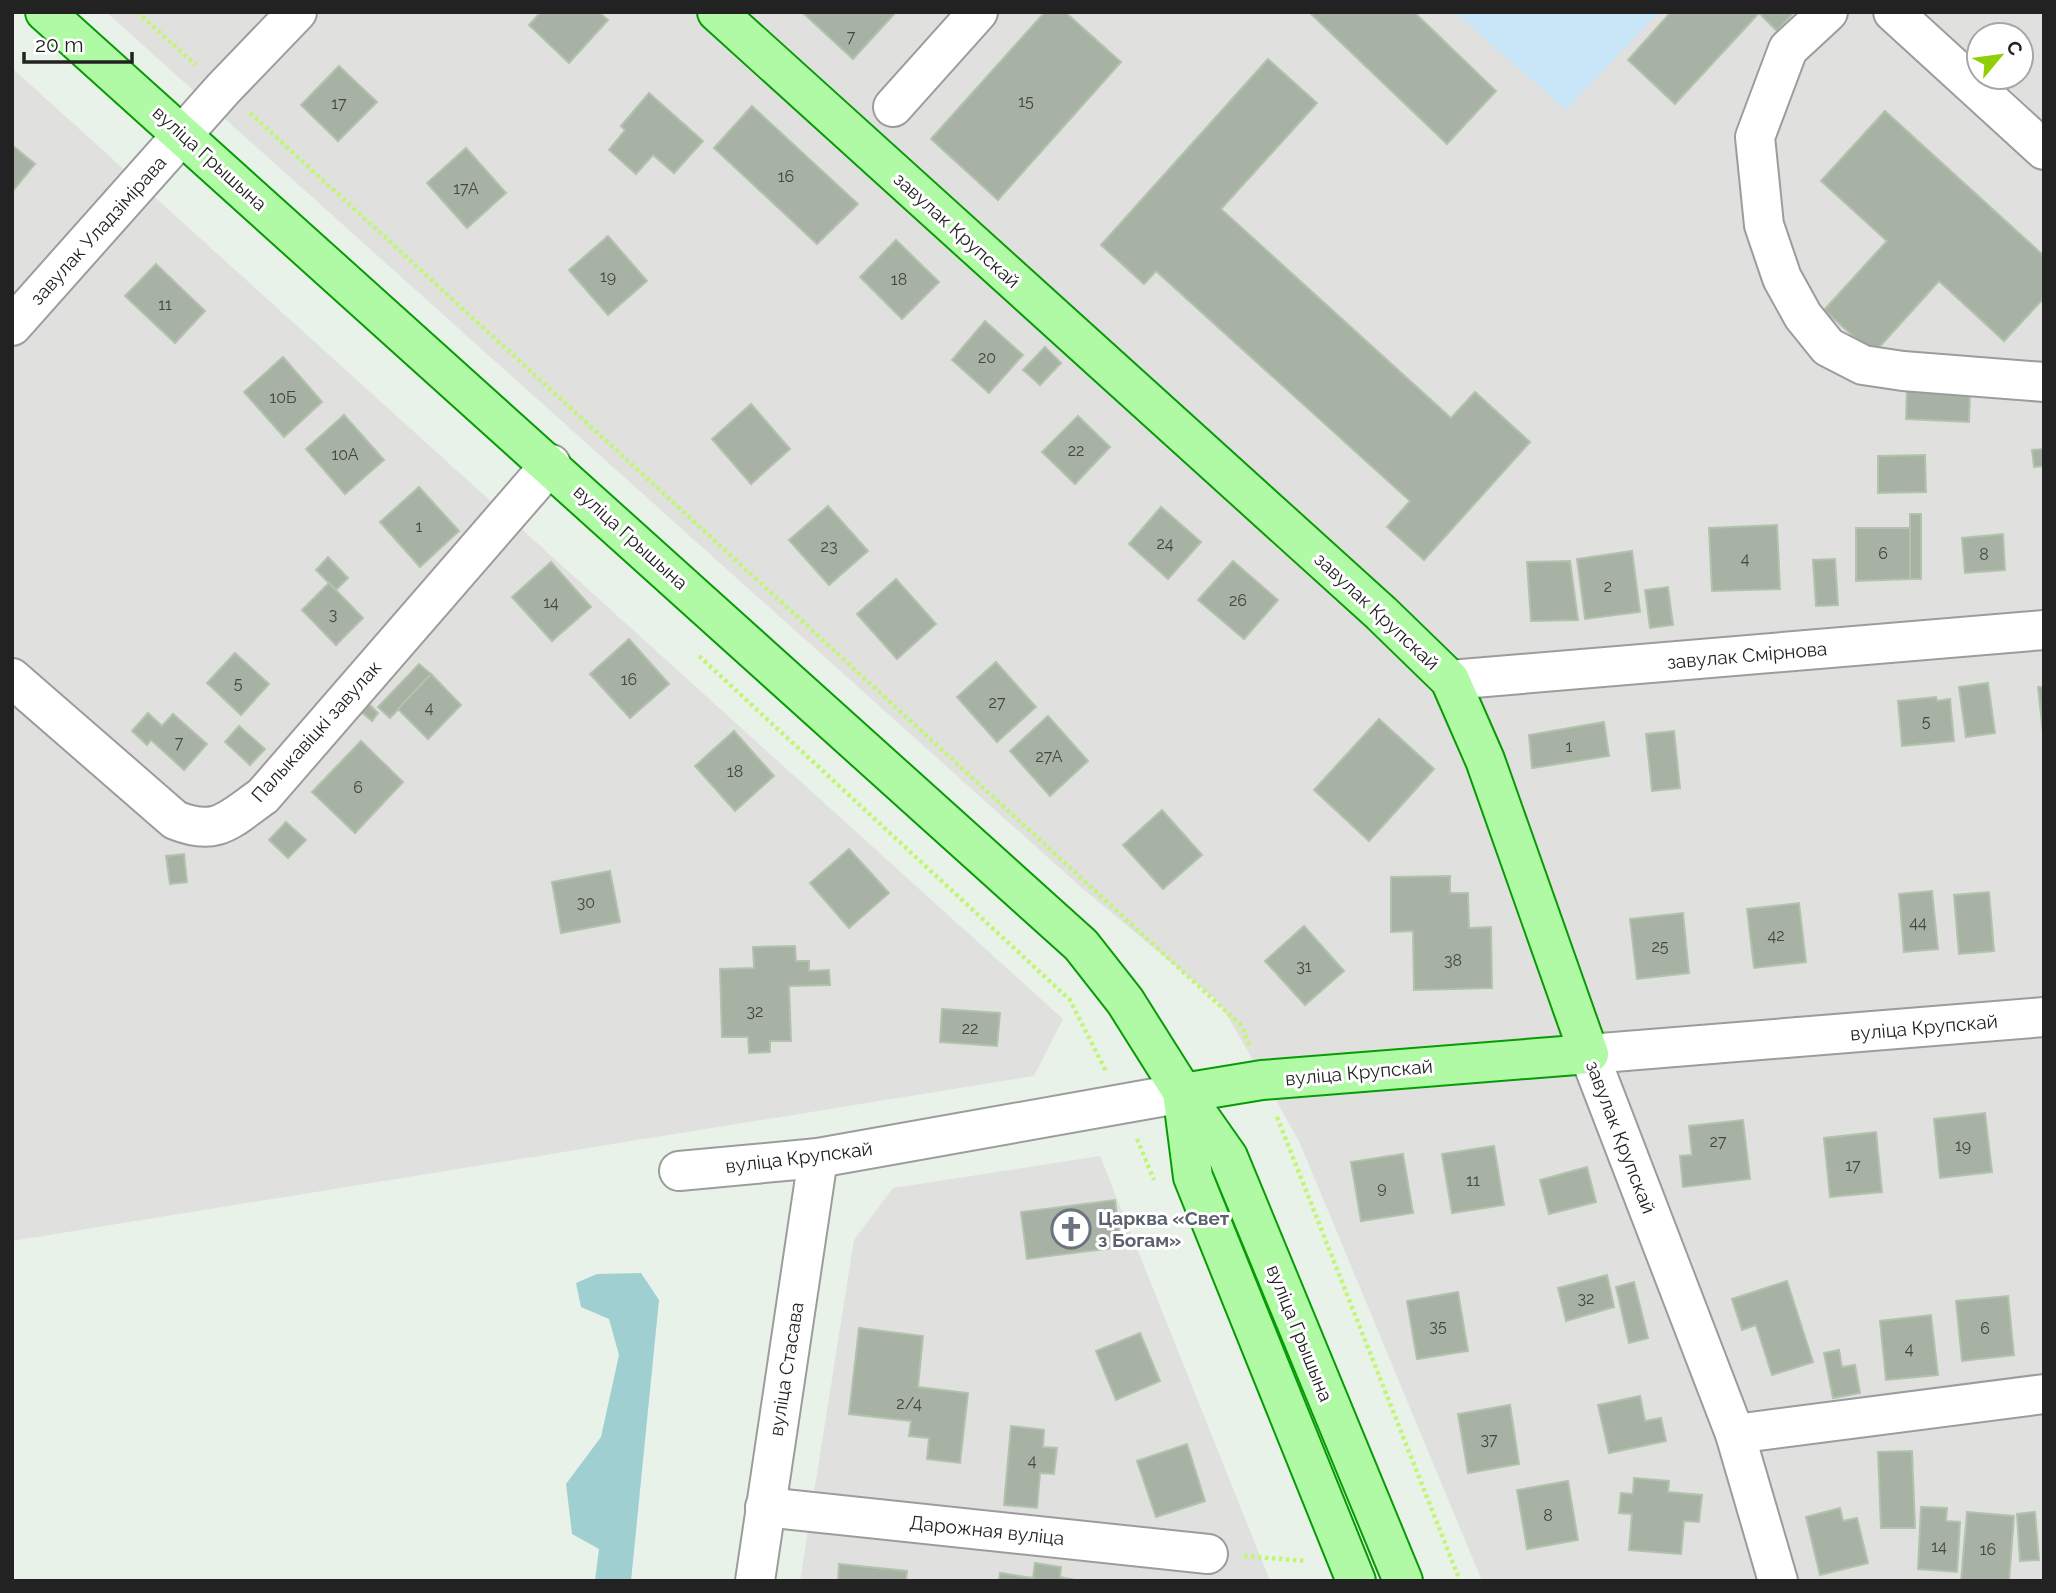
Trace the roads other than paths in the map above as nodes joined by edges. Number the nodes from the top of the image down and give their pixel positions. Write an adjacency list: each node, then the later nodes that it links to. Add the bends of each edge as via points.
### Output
1 (46, 12): 8 (main road, вуліца Грышына)
2 (297, 12): 8 (street, завулак Уладзімірава)
3 (717, 12): 15 (main road, завулак Крупскай)
4 (978, 12): 7 (street)
5 (1828, 12): 11 (street, via 1788,49 1755,138 1764,225 1782,278 1803,316 1828,347 1863,365)
6 (1893, 12): 9 (street)
7 (893, 107)
8 (183, 134): 10 (street, завулак Уладзімірава); 12 (main road, вуліца Грышына)
9 (2044, 150)
10 (12, 326)
11 (2044, 382)
12 (551, 464): 14 (street, Палыкавіцкі завулак, via 263,796 225,823 196,828 175,820); 18 (main road, вуліца Грышына, via 1081,945 1125,1001)
13 (2044, 630): 15 (street, завулак Смірнова)
14 (12, 678)
15 (1450, 680): 17 (main road, завулак Крупскай, via 1485,760)
16 (2044, 1017): 17 (street, вуліца Крупскай)
17 (1589, 1054): 18 (main road, вуліца Крупскай, via 1262,1080); 22 (street, завулак Крупскай)
18 (1183, 1093): 19 (street, вуліца Крупскай); 26 (main road, вуліца Грышына, via 1193,1177); 27 (main road, вуліца Грышына, via 1228,1157)
19 (818, 1158): 20 (street, вуліца Крупскай); 23 (street, вуліца Стасава)
20 (679, 1171)
21 (2044, 1394): 22 (street)
22 (1735, 1434): 28 (street, завулак Крупскай)
23 (765, 1507): 24 (street, Дарожная вуліца); 25 (street, вуліца Стасава)
24 (1208, 1554)
25 (755, 1581)
26 (1356, 1581)
27 (1403, 1581)
28 (1778, 1581)

